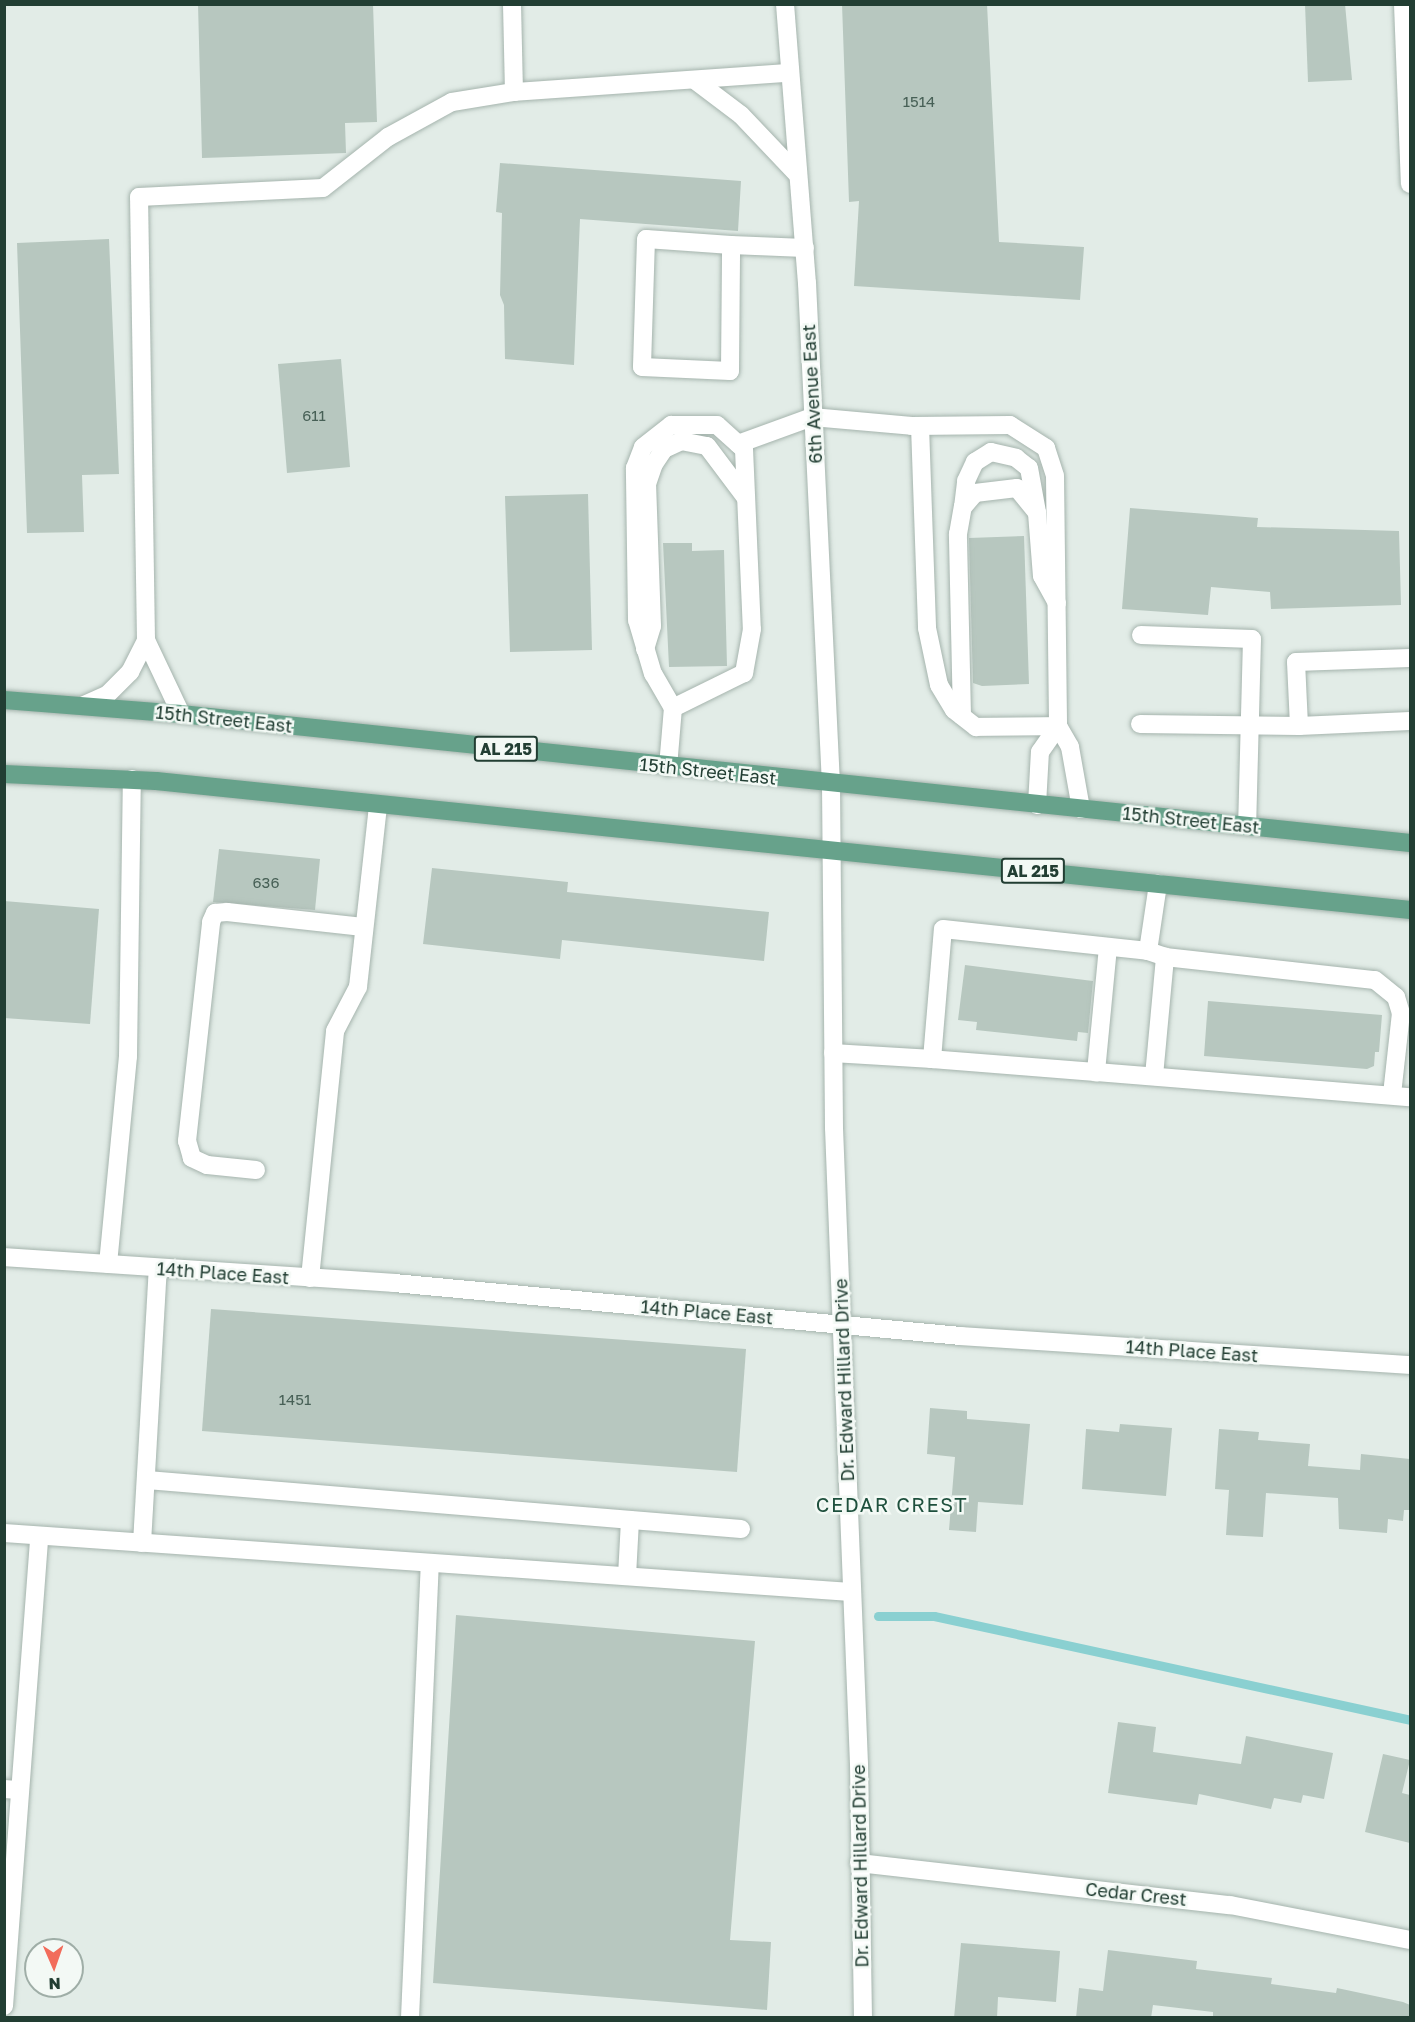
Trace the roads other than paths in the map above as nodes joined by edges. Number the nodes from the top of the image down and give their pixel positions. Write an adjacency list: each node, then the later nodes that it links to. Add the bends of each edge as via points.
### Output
1 (512, 4): 6 (street)
2 (785, 4): 4 (street, 6th Avenue East)
3 (1403, 4): 8 (street)
4 (789, 73): 5 (street); 7 (street, 6th Avenue East)
5 (696, 81): 6 (street); 7 (street, via 741,115)
6 (514, 92): 19 (street, via 452,102 418,117 323,188 139,197)
7 (797, 174): 10 (street, 6th Avenue East)
8 (1410, 184)
9 (730, 245): 9 (street, via 730,371 642,367 646,239); 10 (street)
10 (805, 248): 11 (street, 6th Avenue East)
11 (812, 417): 12 (street); 13 (street); 35 (street, 6th Avenue East)
12 (920, 426): 17 (street, via 1010,425 1046,448 1055,476); 26 (street, via 927,628 939,685)
13 (738, 444): 14 (street, via 744,449); 20 (street, via 717,425 671,425 643,447 635,468 637,620)
14 (749, 502): 20 (street, via 707,446 681,441 664,449 647,484 652,626); 24 (street, via 752,629 744,673)
15 (963, 507): 16 (street, via 975,493 1017,488); 16 (street, via 966,481 975,462 991,452 1016,458 1029,468); 26 (street, via 958,534)
16 (1037, 513): 17 (street, via 1042,576)
17 (1059, 607): 29 (street)
18 (1141, 635): 31 (street, via 1252,639)
19 (146, 640): 23 (street, via 130,672 107,695); 25 (street)
20 (645, 649): 24 (street, via 652,674)
21 (1410, 658): 30 (street, via 1296,662)
22 (4, 700): 23 (main road, 15th Street East / AL 215)
23 (81, 706): 25 (main road, 15th Street East / AL 215)
24 (673, 708): 32 (street)
25 (181, 714): 32 (main road, 15th Street East / AL 215)
26 (962, 716): 29 (street, via 976,727)
27 (1410, 721): 30 (street)
28 (1140, 724): 31 (street)
29 (1058, 726): 37 (street, via 1041,752); 38 (street, via 1070,747)
30 (1299, 726): 31 (street)
31 (1250, 727): 39 (street)
32 (669, 767): 35 (main road, 15th Street East / AL 215)
33 (4, 774): 34 (main road, AL 215)
34 (132, 779): 36 (main road, AL 215); 55 (street, via 128,1056)
35 (831, 784): 37 (main road, 15th Street East / AL 215); 41 (street, 6th Avenue East)
36 (378, 805): 41 (main road, AL 215); 44 (street)
37 (1037, 805): 38 (main road, 15th Street East / AL 215)
38 (1081, 809): 39 (main road, 15th Street East / AL 215)
39 (1247, 826): 40 (main road, 15th Street East / AL 215)
40 (1410, 843)
41 (830, 851): 42 (main road, AL 215); 47 (street, Dr. Edward Hillard Drive)
42 (1158, 884): 43 (main road, AL 215); 46 (street)
43 (1410, 910)
44 (363, 927): 53 (street, via 227,912 215,913 211,922 187,1141 192,1158 207,1166); 57 (street, via 358,987 336,1031)
45 (1108, 947): 46 (street); 48 (street, via 943,929); 49 (street)
46 (1157, 954): 50 (street); 51 (street, via 1375,980 1396,997 1401,1013)
47 (833, 1053): 48 (street); 58 (street, Dr. Edward Hillard Drive)
48 (932, 1059): 49 (street)
49 (1096, 1072): 50 (street)
50 (1154, 1076): 51 (street)
51 (1392, 1095): 52 (street)
52 (1410, 1097)
53 (256, 1170)
54 (4, 1257): 55 (street, 14th Place East)
55 (108, 1264): 56 (street, 14th Place East)
56 (158, 1269): 57 (street, 14th Place East); 60 (street)
57 (310, 1278): 58 (street, 14th Place East)
58 (842, 1326): 59 (street, 14th Place East); 68 (street, Dr. Edward Hillard Drive)
59 (1410, 1365)
60 (147, 1480): 61 (street); 65 (street)
61 (630, 1520): 62 (street); 67 (street)
62 (741, 1529)
63 (4, 1533): 64 (street)
64 (39, 1536): 65 (street); 69 (street)
65 (142, 1543): 66 (street)
66 (430, 1563): 67 (street); 73 (street)
67 (627, 1576): 68 (street)
68 (851, 1592): 70 (street, Dr. Edward Hillard Drive)
69 (12, 1790): 72 (street)
70 (860, 1863): 71 (street, Cedar Crest, via 1230,1905); 74 (street, Dr. Edward Hillard Drive)
71 (1410, 1940)
72 (4, 2006)
73 (410, 2018)
74 (863, 2018)

